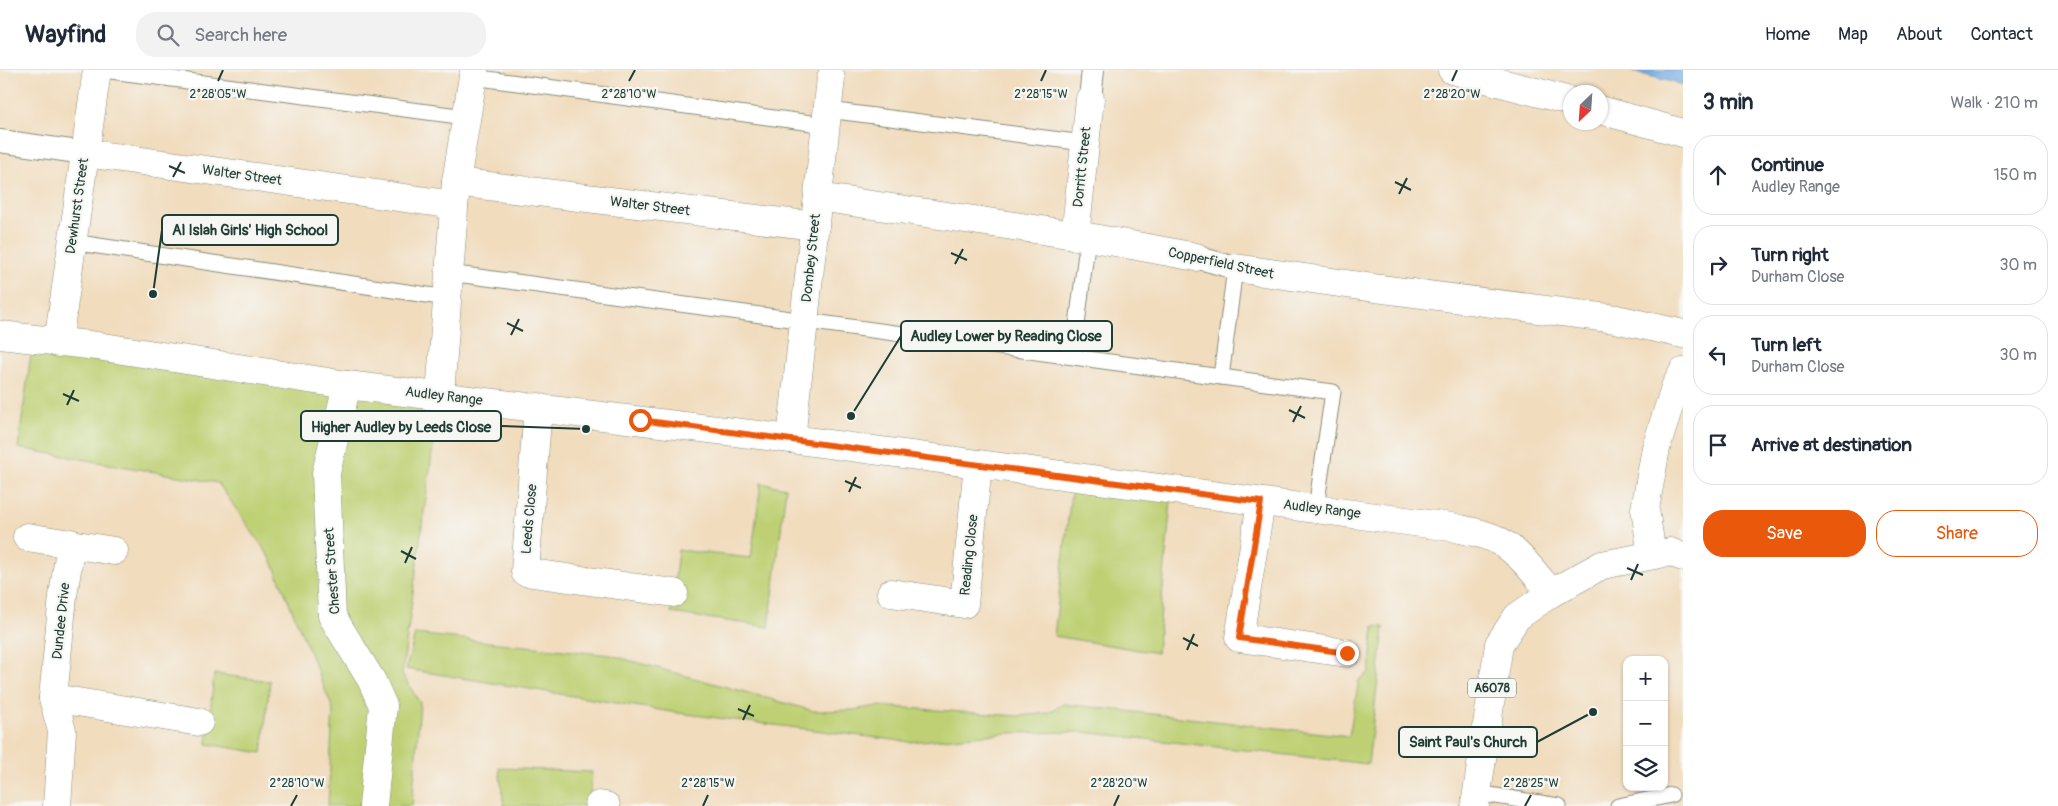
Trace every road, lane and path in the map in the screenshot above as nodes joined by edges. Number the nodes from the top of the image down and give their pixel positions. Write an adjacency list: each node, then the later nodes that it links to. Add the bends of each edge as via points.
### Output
1 (97, 70): 15 (main road, Dewhurst Street)
2 (103, 70): 10 (lane)
3 (1093, 70): 7 (street)
4 (1452, 70): 8 (main road)
5 (473, 73): 10 (main road); 11 (lane)
6 (832, 74): 11 (main road, Dombey Street)
7 (1090, 99): 14 (main road, Dorritt Street)
8 (1563, 100)
9 (1608, 112): 12 (main road)
10 (466, 117): 16 (main road)
11 (827, 117): 14 (lane); 17 (main road, Dombey Street)
12 (1683, 133)
13 (0, 141): 15 (street, Walter Street)
14 (1084, 143): 19 (main road, Dorritt Street)
15 (85, 152): 16 (main road, Walter Street); 20 (main road, Dewhurst Street)
16 (455, 194): 18 (main road, Walter Street); 23 (main road)
17 (818, 197): 18 (main road, Dombey Street); 19 (main road, Copperfield Street)
18 (815, 226): 24 (main road, Dombey Street)
19 (1081, 236): 21 (main road, Copperfield Street); 28 (lane)
20 (72, 242): 23 (lane); 27 (main road, Dewhurst Street)
21 (1196, 257): 22 (street, Copperfield Street)
22 (1235, 268): 25 (main road, Copperfield Street, via 1616,320); 30 (lane)
23 (448, 286): 24 (lane); 32 (main road)
24 (804, 322): 28 (lane); 34 (main road, Dombey Street)
25 (1683, 334)
26 (0, 335): 27 (main road, Audley Range)
27 (58, 343): 31 (main road, Audley Range, via 97,346)
28 (1073, 356): 30 (lane)
29 (1683, 372): 41 (main road, via 1674,387 1656,448 1645,509)
30 (1221, 377): 37 (lane, via 1333,392)
31 (347, 385): 32 (main road, Audley Range); 51 (main road, Chester Street, via 326,473 332,616 383,706)
32 (440, 395): 33 (main road, Audley Range)
33 (538, 407): 34 (main road, Audley Range); 42 (main road, Leeds Close, via 525,572)
34 (792, 439): 35 (main road, Audley Range)
35 (978, 464): 36 (main road, Audley Range); 43 (main road, Reading Close, via 964,604)
36 (1261, 502): 37 (main road, Audley Range); 45 (main road, via 1239,638)
37 (1316, 508): 44 (main road, Audley Range, via 1478,533 1500,542 1520,558)
38 (27, 537): 39 (main road)
39 (71, 543): 40 (main road); 46 (main road, Dundee Drive)
40 (114, 551)
41 (1668, 555): 44 (main road, A6078, via 1602,565)
42 (674, 593)
43 (891, 593)
44 (1551, 593): 49 (main road, A6078, via 1516,617 1499,644)
45 (1347, 653)
46 (53, 698): 47 (main road); 50 (main road, Dundee Drive, via 62,731)
47 (199, 722)
48 (1671, 795): 53 (lane)
49 (1476, 799): 52 (lane)
50 (57, 806)
51 (373, 806)
52 (1559, 806)
53 (1618, 806)

